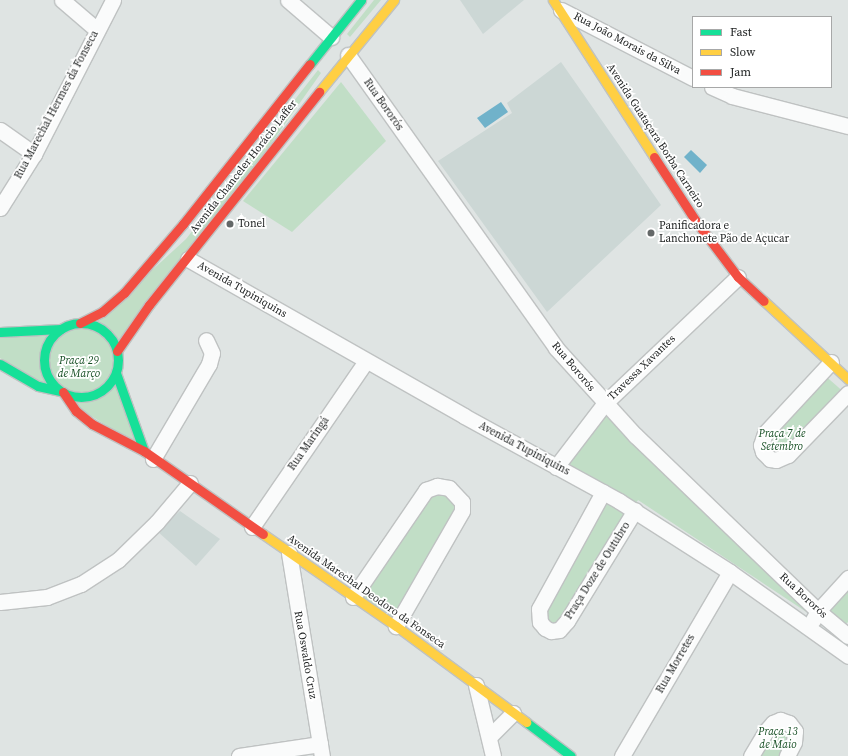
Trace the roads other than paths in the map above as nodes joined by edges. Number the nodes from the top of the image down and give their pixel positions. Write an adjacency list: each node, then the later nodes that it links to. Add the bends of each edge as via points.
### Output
1 (62, 0): 7 (street)
2 (113, 0): 7 (street, Rua Marechal Hermes da Fonseca)
3 (288, 0): 8 (street)
4 (360, 0): 8 (main road, Avenida Chanceler Horácio Laffer)
5 (394, 0): 9 (main road, Avenida Chanceler Horácio Laffer)
6 (557, 5): 10 (street, Rua João Morais da Silva); 17 (main road, Avenida Guataçara Borba Carneiro, via 695,220)
7 (97, 30): 14 (street, Rua Marechal Hermes da Fonseca)
8 (332, 37): 18 (main road, Avenida Chanceler Horácio Laffer, via 183,224 124,293 102,312)
9 (348, 56): 16 (main road, Avenida Chanceler Horácio Laffer); 30 (street, Rua Bororós, via 556,348)
10 (692, 77)
11 (714, 88): 12 (street, via 732,96)
12 (848, 126)
13 (0, 130): 14 (street)
14 (34, 154): 15 (street, Rua Marechal Hermes da Fonseca)
15 (0, 208)
16 (188, 259): 22 (main road, Avenida Chanceler Horácio Laffer, via 149,305); 23 (street, Avenida Tupiniquins)
17 (738, 277): 24 (main road, Avenida Guataçara Borba Carneiro); 30 (street, Travessa Xavantes)
18 (80, 323): 19 (main road); 22 (main road, via 99,328 114,342)
19 (61, 330): 20 (main road); 28 (main road, via 51,340 45,360 50,380)
20 (0, 332)
21 (206, 340): 31 (street, via 212,353 209,364)
22 (117, 351): 26 (main road)
23 (366, 361): 32 (street, Avenida Tupiniquins); 36 (street, Rua Maringá)
24 (831, 362): 27 (main road, Avenida Guataçara Borba Carneiro); 29 (street, via 765,433 761,445 763,452 770,459 776,460 788,455)
25 (0, 364): 28 (main road, via 38,386)
26 (116, 373): 28 (main road, via 110,384 100,392 88,396); 31 (main road)
27 (848, 379)
28 (62, 391): 31 (main road, Avenida Marechal Deodoro da Fonseca, via 76,411 92,424)
29 (848, 393)
30 (605, 403): 32 (street, Travessa Xavantes); 42 (street, Rua Bororós)
31 (148, 455): 33 (main road, Avenida Marechal Deodoro da Fonseca)
32 (556, 467): 34 (street, Avenida Tupiniquins)
33 (190, 483): 36 (main road, Avenida Marechal Deodoro da Fonseca); 41 (street, via 157,522 118,560 80,584 47,597)
34 (603, 492): 35 (street, Avenida Tupiniquins); 35 (street, Praça Doze de Outubro, via 539,609 540,622 545,628 551,631 559,630 567,621)
35 (636, 510): 38 (street, Avenida Tupiniquins)
36 (252, 526): 37 (main road, Avenida Marechal Deodoro da Fonseca)
37 (288, 553): 40 (main road, Avenida Marechal Deodoro da Fonseca); 50 (street, Rua Oswaldo Cruz)
38 (730, 572): 44 (street, Avenida Tupiniquins); 54 (street, Rua Morretes)
39 (848, 578): 42 (street)
40 (353, 596): 43 (main road, Avenida Marechal Deodoro da Fonseca); 43 (street, via 426,490 437,486 449,488 462,502 458,521)
41 (0, 602)
42 (818, 611): 44 (street); 45 (street, Rua Bororós)
43 (396, 626): 47 (main road, Avenida Marechal Deodoro da Fonseca)
44 (810, 627): 46 (street, Avenida Tupiniquins)
45 (848, 635)
46 (848, 656)
47 (476, 685): 48 (main road, Avenida Marechal Deodoro da Fonseca); 49 (street)
48 (513, 712): 49 (street); 53 (main road, Avenida Marechal Deodoro da Fonseca)
49 (489, 737): 52 (street)
50 (321, 750): 51 (street)
51 (240, 756)
52 (493, 756)
53 (571, 756)
54 (622, 756)
55 (752, 756): 56 (street, via 766,731 780,720 789,723 795,731 794,742)
56 (787, 756)

